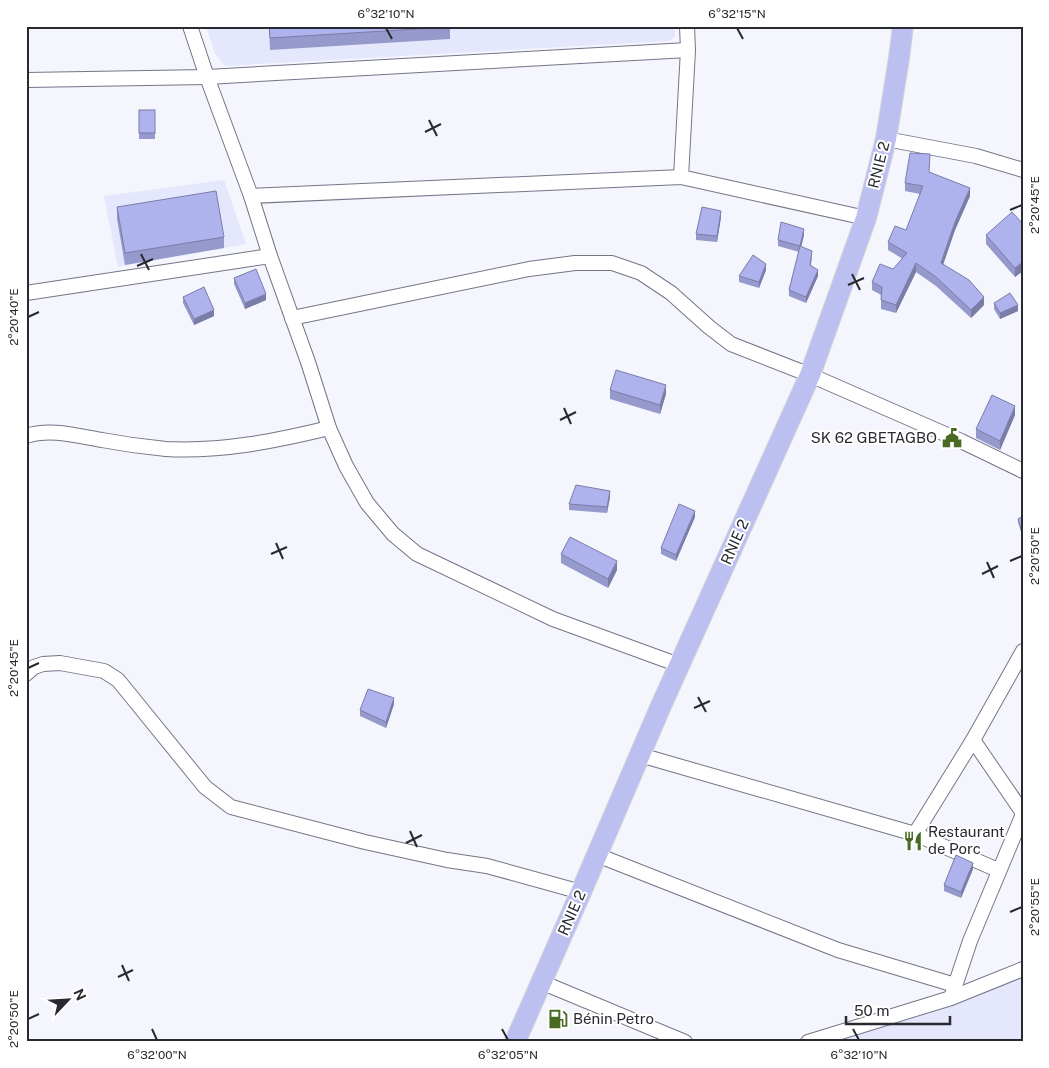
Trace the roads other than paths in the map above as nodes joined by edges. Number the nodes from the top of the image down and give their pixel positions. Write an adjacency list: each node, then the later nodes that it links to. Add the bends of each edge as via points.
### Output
1 (190, 26): 5 (street)
2 (687, 26): 4 (street)
3 (902, 26): 7 (highway, RNIE 2 / RNIE 2)
4 (688, 50): 5 (street); 9 (street)
5 (207, 77): 6 (street); 10 (street)
6 (26, 80)
7 (886, 139): 8 (street, via 976,156); 11 (highway, RNIE 2 / RNIE 2)
8 (1023, 170)
9 (681, 177): 10 (street); 11 (street)
10 (251, 196): 12 (street)
11 (866, 218): 15 (highway, RNIE 2 / RNIE 2)
12 (270, 256): 13 (street); 14 (street)
13 (26, 293)
14 (292, 318): 15 (street, via 529,269 575,263 612,263 641,273 671,293 732,344); 16 (street)
15 (810, 375): 18 (street); 20 (highway, RNIE 2 / RNIE 2)
16 (329, 428): 17 (street, via 282,440 186,450 66,433 41,432); 20 (street, via 367,503 393,534 417,554 553,619)
17 (26, 436)
18 (1023, 471)
19 (1023, 651): 22 (street)
20 (679, 665): 23 (highway, RNIE 2 / RNIE 2)
21 (26, 674): 28 (street, via 43,664 60,663 104,671 118,680 205,787 231,807 365,842 488,866)
22 (973, 740): 24 (street); 25 (street)
23 (640, 754): 25 (street); 26 (highway, RNIE 2 / RNIE 2)
24 (1023, 814): 27 (street)
25 (915, 834): 27 (street)
26 (597, 855): 28 (highway, RNIE 2 / RNIE 2); 31 (street)
27 (998, 870): 31 (street)
28 (581, 892): 30 (highway, RNIE 2 / RNIE 2)
29 (1023, 969): 31 (street)
30 (541, 982): 32 (highway, RNIE 2 / RNIE 2); 33 (street)
31 (953, 992): 34 (street)
32 (515, 1042)
33 (685, 1042)
34 (808, 1042)

